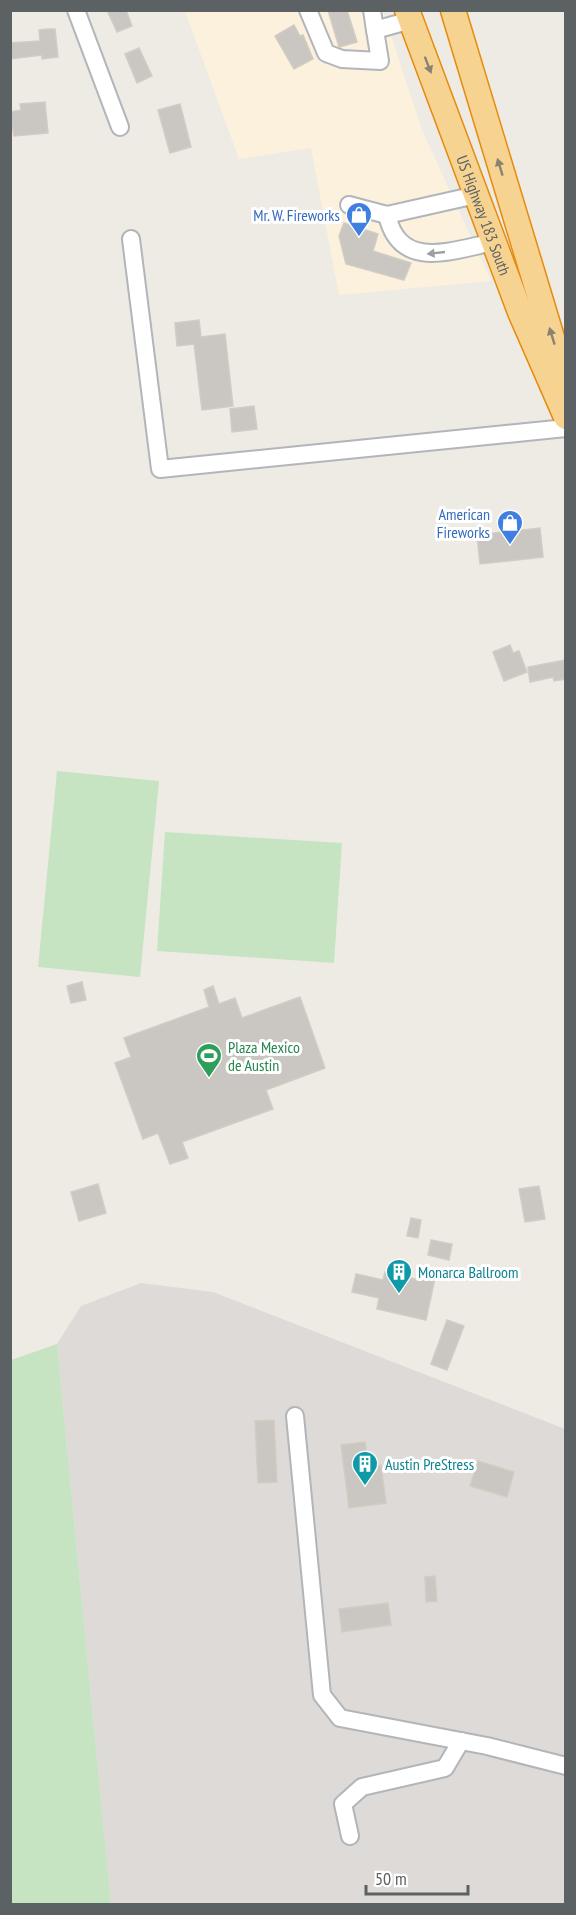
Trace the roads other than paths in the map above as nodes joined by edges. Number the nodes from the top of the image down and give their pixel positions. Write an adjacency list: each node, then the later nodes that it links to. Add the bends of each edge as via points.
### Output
1 (76, 10): 9 (lane)
2 (308, 10): 7 (lane, via 326,53 342,59 380,61)
3 (372, 10): 7 (lane)
4 (453, 10): 8 (highway, US Highway 183 South)
5 (465, 10): 8 (highway)
6 (409, 15): 7 (lane); 10 (highway, US Highway 183 South, one-way to 10)
7 (375, 30)
8 (461, 40): 15 (highway, US Highway 183 South, one-way to 8)
9 (120, 127)
10 (476, 195): 12 (lane); 14 (highway, US Highway 183 South)
11 (349, 205): 12 (lane)
12 (387, 214): 14 (lane, one-way to 12, via 424,254 399,242)
13 (130, 239): 17 (lane, via 160,469)
14 (494, 242): 16 (highway, US Highway 183 South)
15 (566, 393)
16 (566, 417)
17 (566, 428)
18 (295, 1416): 19 (lane, via 322,1695 340,1718)
19 (461, 1741): 20 (lane); 21 (lane, via 445,1768 362,1787 343,1804)
20 (566, 1766)
21 (350, 1836)

